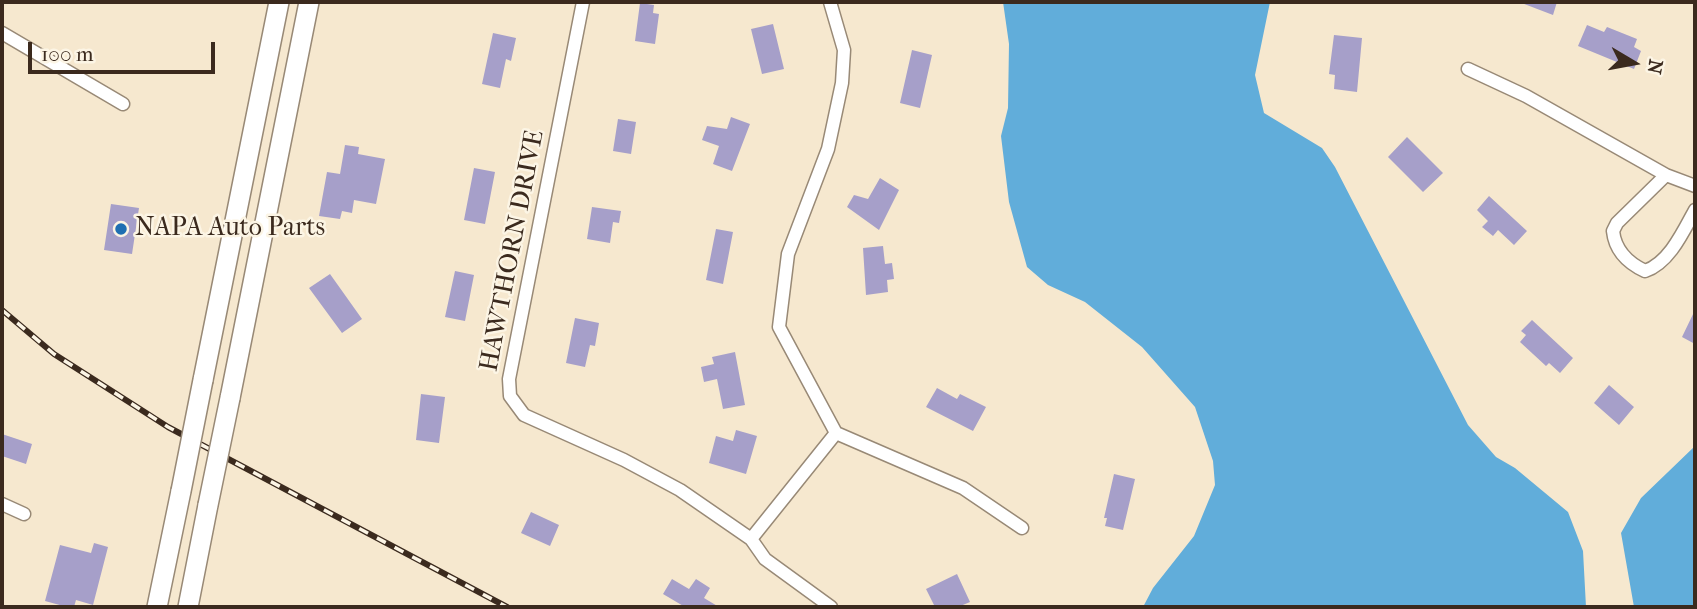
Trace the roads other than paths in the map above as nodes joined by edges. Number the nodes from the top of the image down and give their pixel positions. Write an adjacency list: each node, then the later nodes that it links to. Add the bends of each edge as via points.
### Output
1 (279, 2): 16 (main road, bridge)
2 (309, 2): 17 (main road, bridge)
3 (583, 2): 15 (street, HAWTHORN DRIVE, via 509,379 510,396 524,415 681,490)
4 (830, 2): 11 (street, via 844,50 842,83 828,149 788,254 779,327)
5 (2, 33): 7 (street)
6 (1468, 69): 8 (street, via 1526,96)
7 (123, 104)
8 (1665, 175): 9 (street); 10 (street, via 1617,223 1613,231 1619,250 1645,271 1656,267)
9 (1695, 186)
10 (1695, 210)
11 (836, 433): 14 (street, via 963,488); 15 (street)
12 (2, 504): 13 (street)
13 (24, 514)
14 (1022, 528)
15 (751, 539): 18 (street, HAWTHORN DRIVE, via 765,559)
16 (157, 607)
17 (188, 607)
18 (831, 607)

